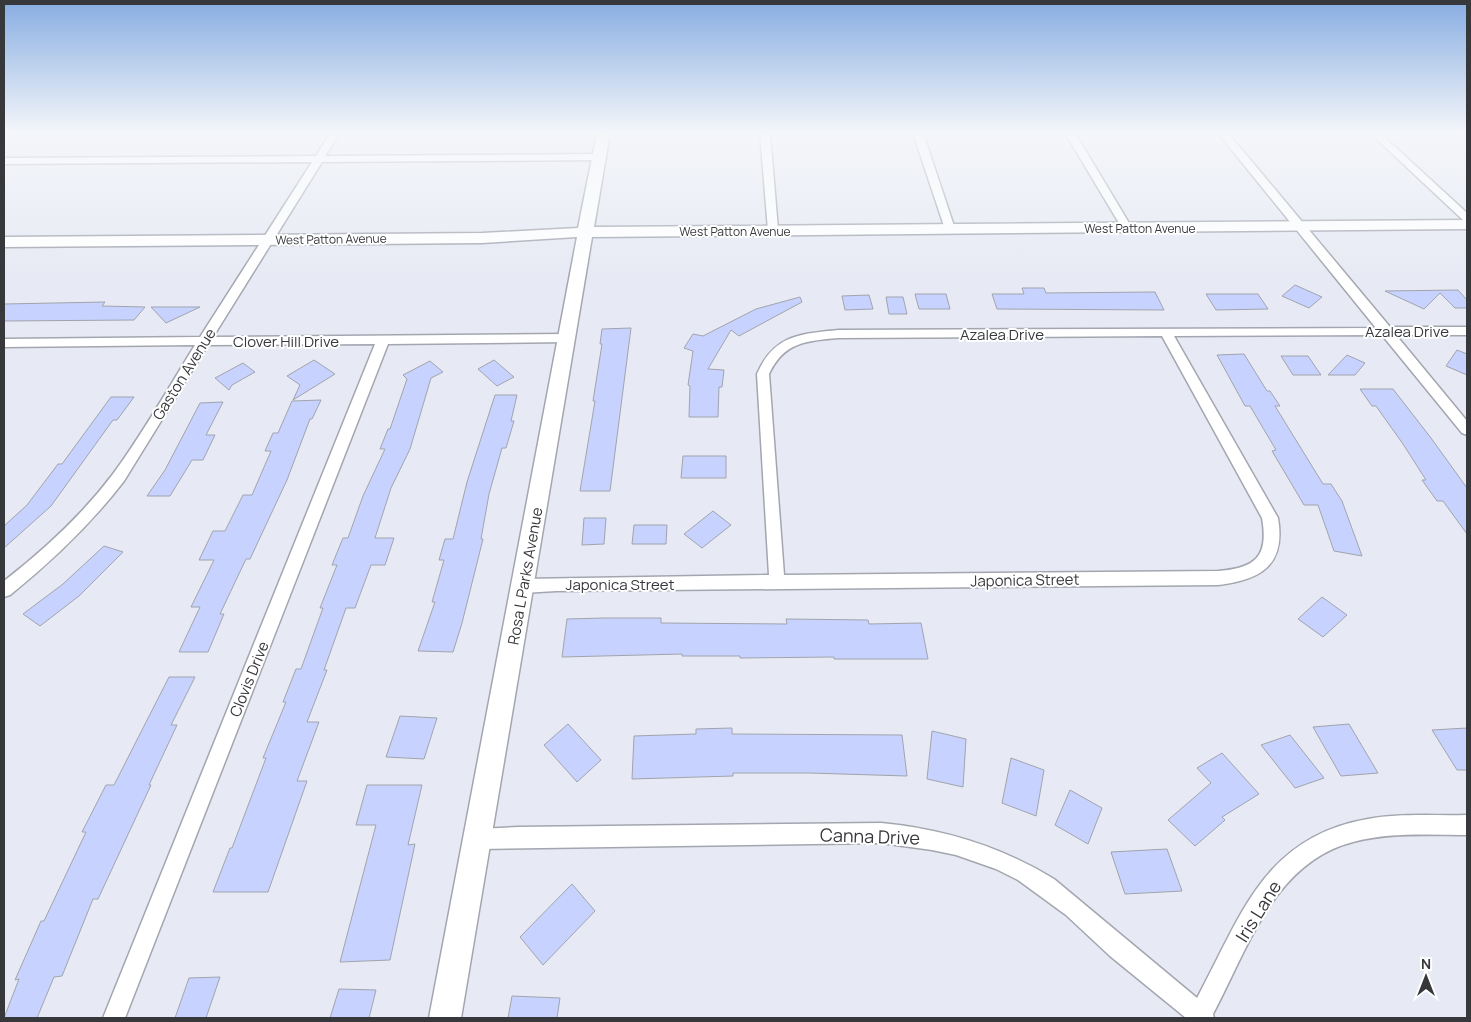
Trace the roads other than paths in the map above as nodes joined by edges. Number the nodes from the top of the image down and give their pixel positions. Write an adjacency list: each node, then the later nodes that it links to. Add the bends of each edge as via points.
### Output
1 (306, 181): 15 (street, Gaston Avenue)
2 (595, 181): 14 (street, Rosa L Parks Avenue)
3 (769, 181): 13 (street)
4 (934, 181): 12 (street)
5 (1099, 181): 11 (street)
6 (1262, 181): 10 (street)
7 (1427, 181): 8 (street)
8 (1467, 218)
9 (1467, 226): 10 (street, West Patton Avenue)
10 (1300, 227): 11 (street, West Patton Avenue); 18 (street)
11 (1127, 228): 12 (street, West Patton Avenue)
12 (950, 229): 13 (street, West Patton Avenue)
13 (773, 230): 14 (street, West Patton Avenue)
14 (586, 232): 15 (street, West Patton Avenue, via 482,238); 20 (street, Rosa L Parks Avenue)
15 (269, 240): 16 (street, West Patton Avenue); 22 (street, Gaston Avenue)
16 (4, 242)
17 (1467, 331): 18 (street, Azalea Drive)
18 (1386, 332): 19 (street, Azalea Drive); 24 (street)
19 (1166, 333): 25 (street, Azalea Drive, via 838,334 785,344 774,352 763,374); 25 (street, Japonica Street, via 1270,518 1274,543 1269,555 1254,570 1230,578)
20 (567, 338): 21 (street, Clover Hill Drive); 26 (street, Rosa L Parks Avenue)
21 (383, 340): 22 (street, Clover Hill Drive); 31 (street, Clovis Drive)
22 (205, 341): 23 (street, Clover Hill Drive); 27 (street, Gaston Avenue, via 100,503 57,546)
23 (4, 343)
24 (1467, 430)
25 (777, 583): 26 (street, Japonica Street)
26 (523, 586): 29 (street, Rosa L Parks Avenue)
27 (4, 590)
28 (1467, 825): 30 (street, Iris Lane, via 1366,830 1322,843 1303,855 1276,878 1257,904)
29 (478, 839): 30 (street, Canna Drive, via 881,833 940,839 991,856 1067,901); 32 (street, Rosa L Parks Avenue)
30 (1200, 1017)
31 (114, 1018)
32 (445, 1018)

